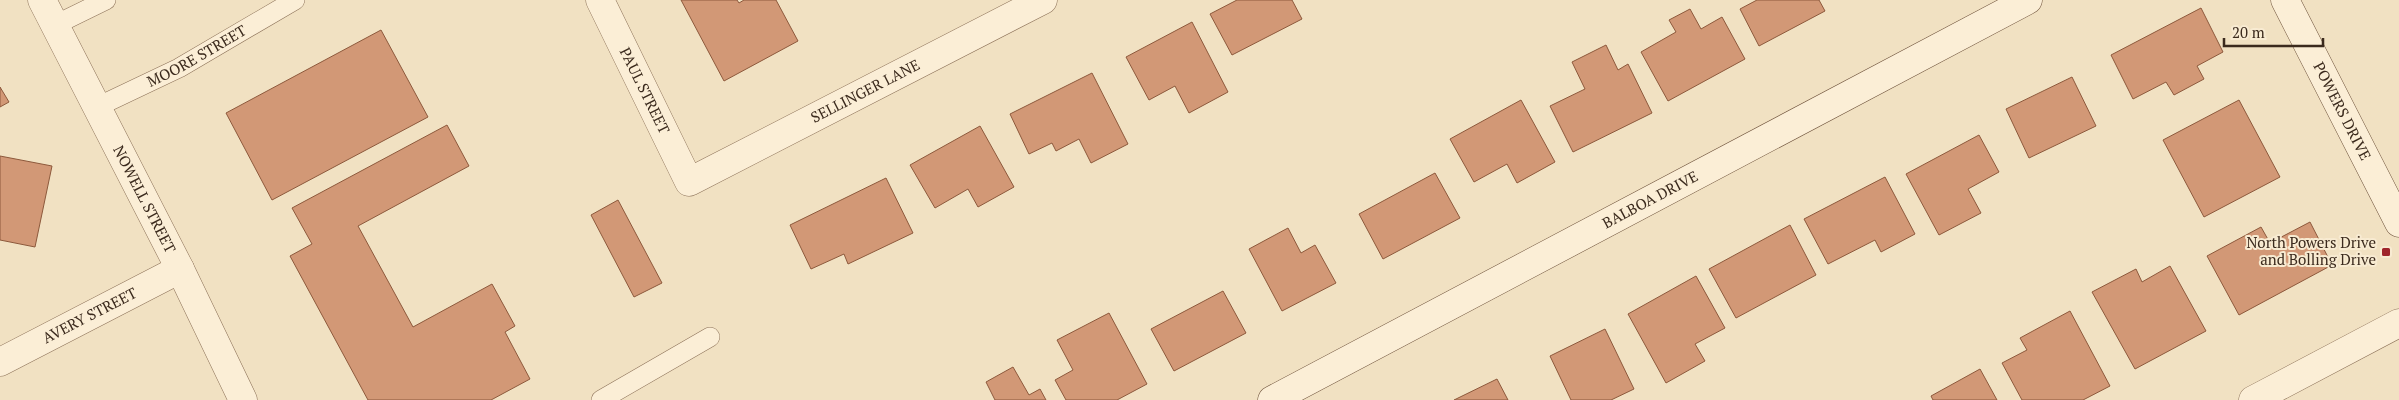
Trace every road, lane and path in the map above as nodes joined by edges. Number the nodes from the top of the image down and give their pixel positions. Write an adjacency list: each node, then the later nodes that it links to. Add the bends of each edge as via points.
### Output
1 (42, 0): 8 (street, NOWELL STREET)
2 (106, 0): 8 (lane)
3 (296, 0): 9 (lane, MOORE STREET, via 179,68)
4 (600, 0): 10 (street, PAUL STREET)
5 (1043, 0): 10 (street, SELLINGER LANE)
6 (2028, 0): 18 (street, BALBOA DRIVE)
7 (2285, 0): 11 (street, POWERS DRIVE)
8 (55, 26): 9 (street, NOWELL STREET)
9 (97, 107): 12 (street, NOWELL STREET)
10 (689, 182)
11 (2399, 223)
12 (180, 269): 15 (street, AVERY STREET); 16 (street, NOWELL STREET)
13 (2399, 322): 19 (street)
14 (710, 337): 17 (lane)
15 (0, 362)
16 (243, 400)
17 (601, 400)
18 (1272, 400)
19 (2254, 400)

